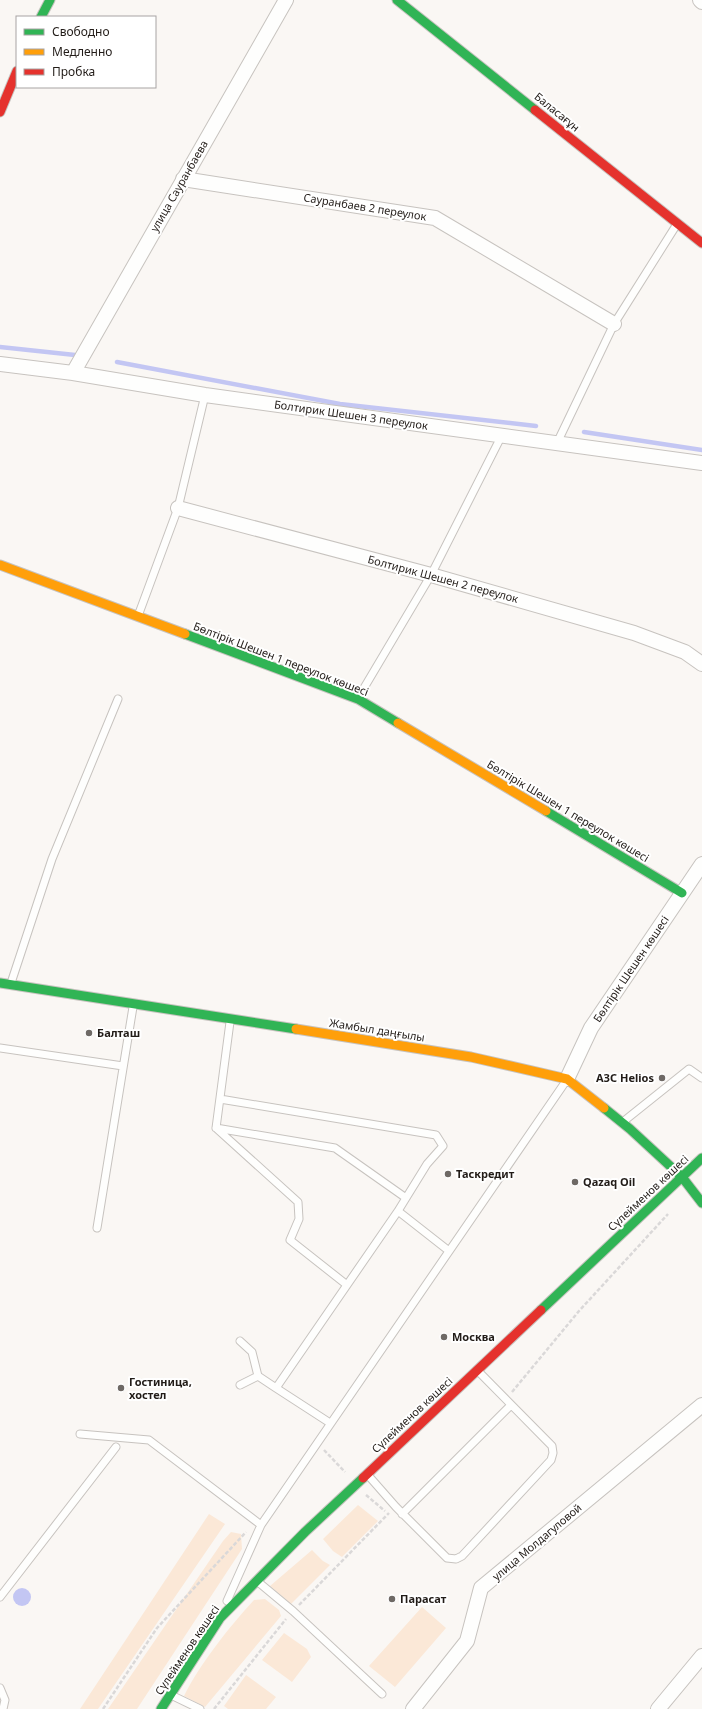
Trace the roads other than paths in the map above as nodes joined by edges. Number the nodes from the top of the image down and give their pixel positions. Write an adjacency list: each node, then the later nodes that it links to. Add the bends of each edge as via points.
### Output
1 (50, 0): 4 (main road)
2 (286, 0): 7 (street, улица Сауранбаева)
3 (397, 0): 8 (main road, Баласағұн)
4 (42, 16)
5 (16, 73): 6 (main road)
6 (0, 112)
7 (183, 179): 10 (street, Сауранбаев 2 переулок, via 435,218); 12 (street, улица Сауранбаева)
8 (677, 224): 9 (main road, Баласағұн); 10 (lane)
9 (702, 243)
10 (614, 324): 15 (lane)
11 (0, 364): 12 (street, Болтирик Шешен 3 переулок)
12 (73, 373): 13 (street, Болтирик Шешен 3 переулок)
13 (205, 395): 14 (street, Болтирик Шешен 3 переулок); 17 (lane)
14 (502, 435): 15 (street, Болтирик Шешен 3 переулок); 19 (lane)
15 (557, 443): 16 (street, Болтирик Шешен 3 переулок)
16 (702, 463)
17 (178, 508): 19 (street, Болтирик Шешен 2 переулок); 20 (lane)
18 (0, 565): 20 (main road, Бөлтірік Шешен 1 переулок көшесі)
19 (431, 575): 21 (street, Болтирик Шешен 2 переулок, via 634,633 685,652); 23 (lane)
20 (138, 616): 23 (main road, Бөлтірік Шешен 1 переулок көшесі)
21 (702, 664)
22 (118, 699): 27 (lane, via 52,859)
23 (358, 700): 25 (main road, Бөлтірік Шешен 1 переулок көшесі)
24 (702, 864): 25 (street, Бөлтірік Шешен көшесі)
25 (682, 894): 33 (street, Бөлтірік Шешен көшесі, via 591,1028)
26 (0, 983): 27 (main road, Жамбыл даңғылы)
27 (11, 985): 28 (main road, Жамбыл даңғылы)
28 (133, 1005): 29 (main road, Жамбыл даңғылы); 31 (lane)
29 (230, 1020): 33 (main road, Жамбыл даңғылы, via 471,1057); 34 (lane)
30 (0, 1048): 31 (lane)
31 (123, 1066): 42 (lane)
32 (702, 1078): 35 (lane, via 689,1069)
33 (567, 1080): 35 (main road, Жамбыл даңғылы); 43 (lane)
34 (220, 1099): 36 (lane); 39 (lane, via 436,1135 443,1146 427,1164)
35 (622, 1123): 38 (main road, Жамбыл даңғылы)
36 (216, 1128): 39 (lane, via 335,1148); 44 (lane, via 298,1202 299,1219 290,1240)
37 (702, 1158): 38 (main road, Сүлейменов көшесі)
38 (682, 1177): 40 (main road, Жамбыл даңғылы); 46 (main road, Сүлейменов көшесі)
39 (406, 1198): 41 (lane)
40 (702, 1202)
41 (398, 1211): 43 (lane); 44 (lane)
42 (97, 1228)
43 (449, 1251): 52 (lane)
44 (347, 1285): 49 (lane)
45 (240, 1342): 47 (lane, via 252,1352)
46 (477, 1370): 50 (lane); 55 (main road, Сүлейменов көшесі)
47 (258, 1376): 48 (lane); 49 (lane)
48 (240, 1384)
49 (276, 1388): 52 (lane)
50 (511, 1405): 56 (lane); 56 (lane, via 552,1446 551,1460 462,1556 456,1559 447,1558)
51 (702, 1405): 68 (street, улица Молдагуловой, via 481,1588 467,1641)
52 (330, 1423): 57 (lane)
53 (80, 1434): 57 (lane, via 149,1440)
54 (116, 1447): 59 (lane)
55 (367, 1474): 56 (lane); 58 (main road, Сүлейменов көшесі)
56 (402, 1514)
57 (261, 1525): 60 (lane)
58 (256, 1581): 60 (main road, Сүлейменов көшесі); 63 (lane, via 293,1611)
59 (0, 1597)
60 (220, 1618): 64 (main road, Сүлейменов көшесі)
61 (702, 1656): 69 (street)
62 (0, 1688): 65 (lane, via 5,1700)
63 (382, 1694)
64 (170, 1695): 66 (main road, Сүлейменов көшесі); 67 (lane)
65 (3, 1709)
66 (161, 1709)
67 (200, 1709)
68 (413, 1709)
69 (658, 1709)

